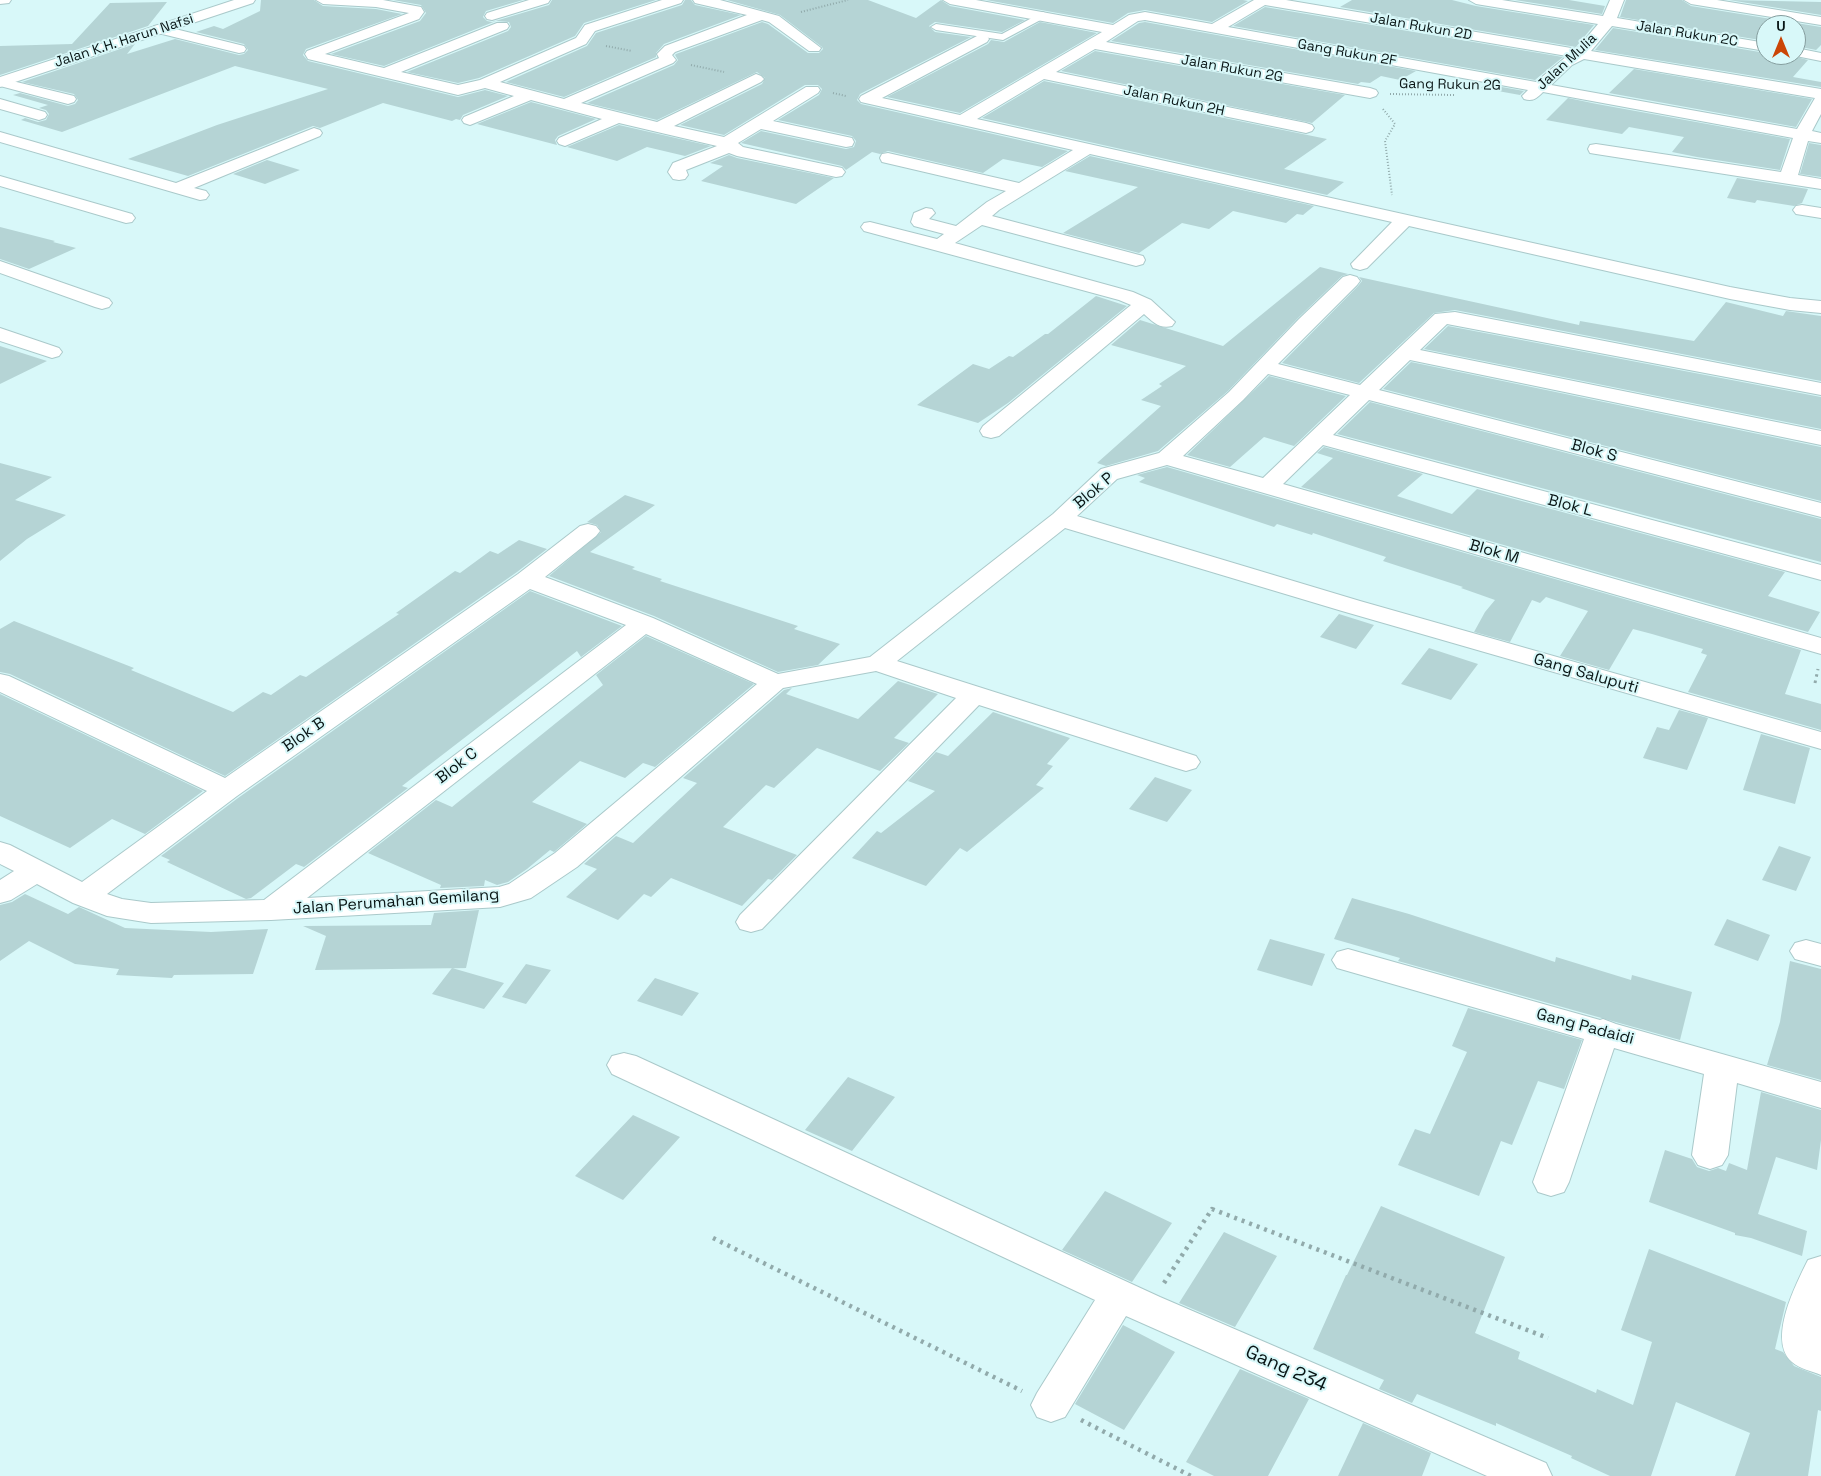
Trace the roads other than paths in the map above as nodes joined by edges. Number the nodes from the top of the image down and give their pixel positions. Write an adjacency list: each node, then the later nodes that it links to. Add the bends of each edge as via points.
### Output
1 (0, 0): 2 (street)
2 (4, 0)
3 (248, 0): 19 (street, Jalan K.H. Harun Nafsi)
4 (323, 0): 29 (street, via 376,2 418,12 312,54)
5 (543, 0): 29 (street)
6 (676, 0): 33 (street, via 590,28 581,41)
7 (700, 0): 14 (street)
8 (950, 0): 13 (street)
9 (1263, 0): 18 (street); 26 (street, Jalan Rukun 2D)
10 (1476, 0): 16 (street, Jalan Rukun 2C)
11 (1617, 0): 16 (street, Jalan Mulia)
12 (1691, 0): 15 (street)
13 (1043, 15): 17 (lane, via 1003,36); 20 (street)
14 (768, 17): 25 (street); 42 (street, via 670,48 664,54 668,60)
15 (1821, 21)
16 (1608, 22): 23 (street, Jalan Rukun 2C); 26 (street, Jalan Mulia)
17 (936, 27)
18 (1215, 28): 20 (street, Gang Rukun 2F, via 1154,17 1134,18); 35 (street, Gang Rukun 2F)
19 (159, 29): 24 (street); 31 (street, Jalan K.H. Harun Nafsi)
20 (1116, 30): 22 (street, Gang Rukun 2F)
21 (982, 39): 46 (street, via 867,99)
22 (1094, 44): 30 (street, Gang Rukun 2F); 36 (street, Jalan Rukun 2G)
23 (1756, 45)
24 (239, 48)
25 (814, 48)
26 (1579, 54): 35 (street, Jalan Mulia); 37 (street, Jalan Rukun 2D)
27 (1806, 54): 28 (street)
28 (1821, 57)
29 (385, 73): 33 (street, via 452,90 466,90)
30 (1042, 74): 46 (street, Gang Rukun 2F); 49 (street, Jalan Rukun 2H)
31 (3, 79): 39 (street)
32 (756, 79): 48 (street)
33 (485, 83): 38 (street)
34 (812, 90): 47 (street)
35 (1534, 92): 51 (street, Gang Rukun 2F)
36 (1370, 93)
37 (1821, 94)
38 (529, 95): 42 (street); 45 (street)
39 (68, 99)
40 (1821, 100): 51 (street)
41 (0, 104): 43 (street)
42 (566, 104): 44 (street)
43 (39, 115)
44 (617, 118): 48 (street); 54 (street)
45 (470, 120)
46 (963, 120): 57 (street)
47 (758, 124): 55 (street); 56 (street)
48 (658, 128): 56 (street)
49 (1306, 128)
50 (314, 133): 65 (street)
51 (1802, 134): 52 (street, Gang Rukun 2F); 62 (street)
52 (1821, 138)
53 (3, 140): 65 (street)
54 (565, 141)
55 (846, 142)
56 (722, 143): 60 (street, via 737,151); 61 (street, via 678,167)
57 (1089, 148): 66 (street); 73 (street)
58 (1596, 149): 62 (street)
59 (888, 158): 66 (street)
60 (836, 172)
61 (679, 175)
62 (1788, 178): 64 (street)
63 (0, 181): 72 (street)
64 (1821, 184)
65 (175, 189): 67 (street)
66 (1021, 189): 71 (street)
67 (200, 195)
68 (1802, 210): 70 (street)
69 (926, 213): 75 (street, via 920,222)
70 (1821, 213)
71 (983, 216): 75 (street); 77 (street, via 998,224)
72 (126, 218)
73 (1400, 220): 82 (street, via 1753,298); 88 (street, Blok P, via 1355,273)
74 (870, 227): 76 (street)
75 (958, 232): 76 (street)
76 (940, 245): 81 (street, via 1126,296)
77 (1136, 260)
78 (0, 267): 80 (street)
79 (1460, 301): 83 (street)
80 (102, 303)
81 (1144, 304): 84 (street); 91 (street)
82 (1821, 307)
83 (1442, 318): 87 (street); 89 (street)
84 (1165, 322)
85 (0, 334): 86 (street)
86 (52, 352)
87 (1406, 353): 90 (street); 93 (street)
88 (1265, 367): 90 (street, Blok S); 94 (street, Blok P)
89 (1821, 389)
90 (1367, 392): 92 (street); 96 (street, Blok S)
91 (991, 430)
92 (1320, 438): 95 (street); 99 (street, Blok L)
93 (1821, 438)
94 (1167, 458): 95 (street, Blok M); 97 (street, Blok P, via 1109,474)
95 (1267, 487): 102 (street, Blok M)
96 (1821, 510)
97 (1061, 519): 103 (street, Blok P); 107 (street, Gang Saluputi)
98 (588, 530): 100 (street, Blok B)
99 (1821, 573)
100 (526, 578): 101 (street); 109 (street, Blok B)
101 (644, 623): 105 (street); 114 (street, Blok C)
102 (1821, 646)
103 (878, 663): 105 (street, Jalan Perumahan Gemilang); 106 (street)
104 (0, 682): 109 (street)
105 (775, 682): 114 (street, Jalan Perumahan Gemilang, via 566,860 520,891 500,897)
106 (974, 695): 108 (street); 115 (street)
107 (1821, 741)
108 (1186, 762)
109 (227, 790): 113 (street, Blok B)
110 (0, 852): 111 (street, Jalan Perumahan Gemilang)
111 (35, 872): 112 (street); 113 (street, Jalan Perumahan Gemilang)
112 (0, 894)
113 (84, 896): 114 (street, Jalan Perumahan Gemilang, via 118,909 151,914)
114 (271, 910)
115 (751, 922)
116 (1348, 960): 117 (street, Gang Padaidi)
117 (1604, 1031): 119 (street, Gang Padaidi); 122 (street)
118 (624, 1065): 124 (street, Gang 234)
119 (1722, 1067): 120 (street, Gang Padaidi); 121 (street)
120 (1821, 1095)
121 (1710, 1155)
122 (1552, 1182)
123 (1821, 1271): 125 (street)
124 (1133, 1302): 126 (street); 127 (street, Gang 234)
125 (1811, 1344)
126 (1051, 1405)
127 (1531, 1476)

